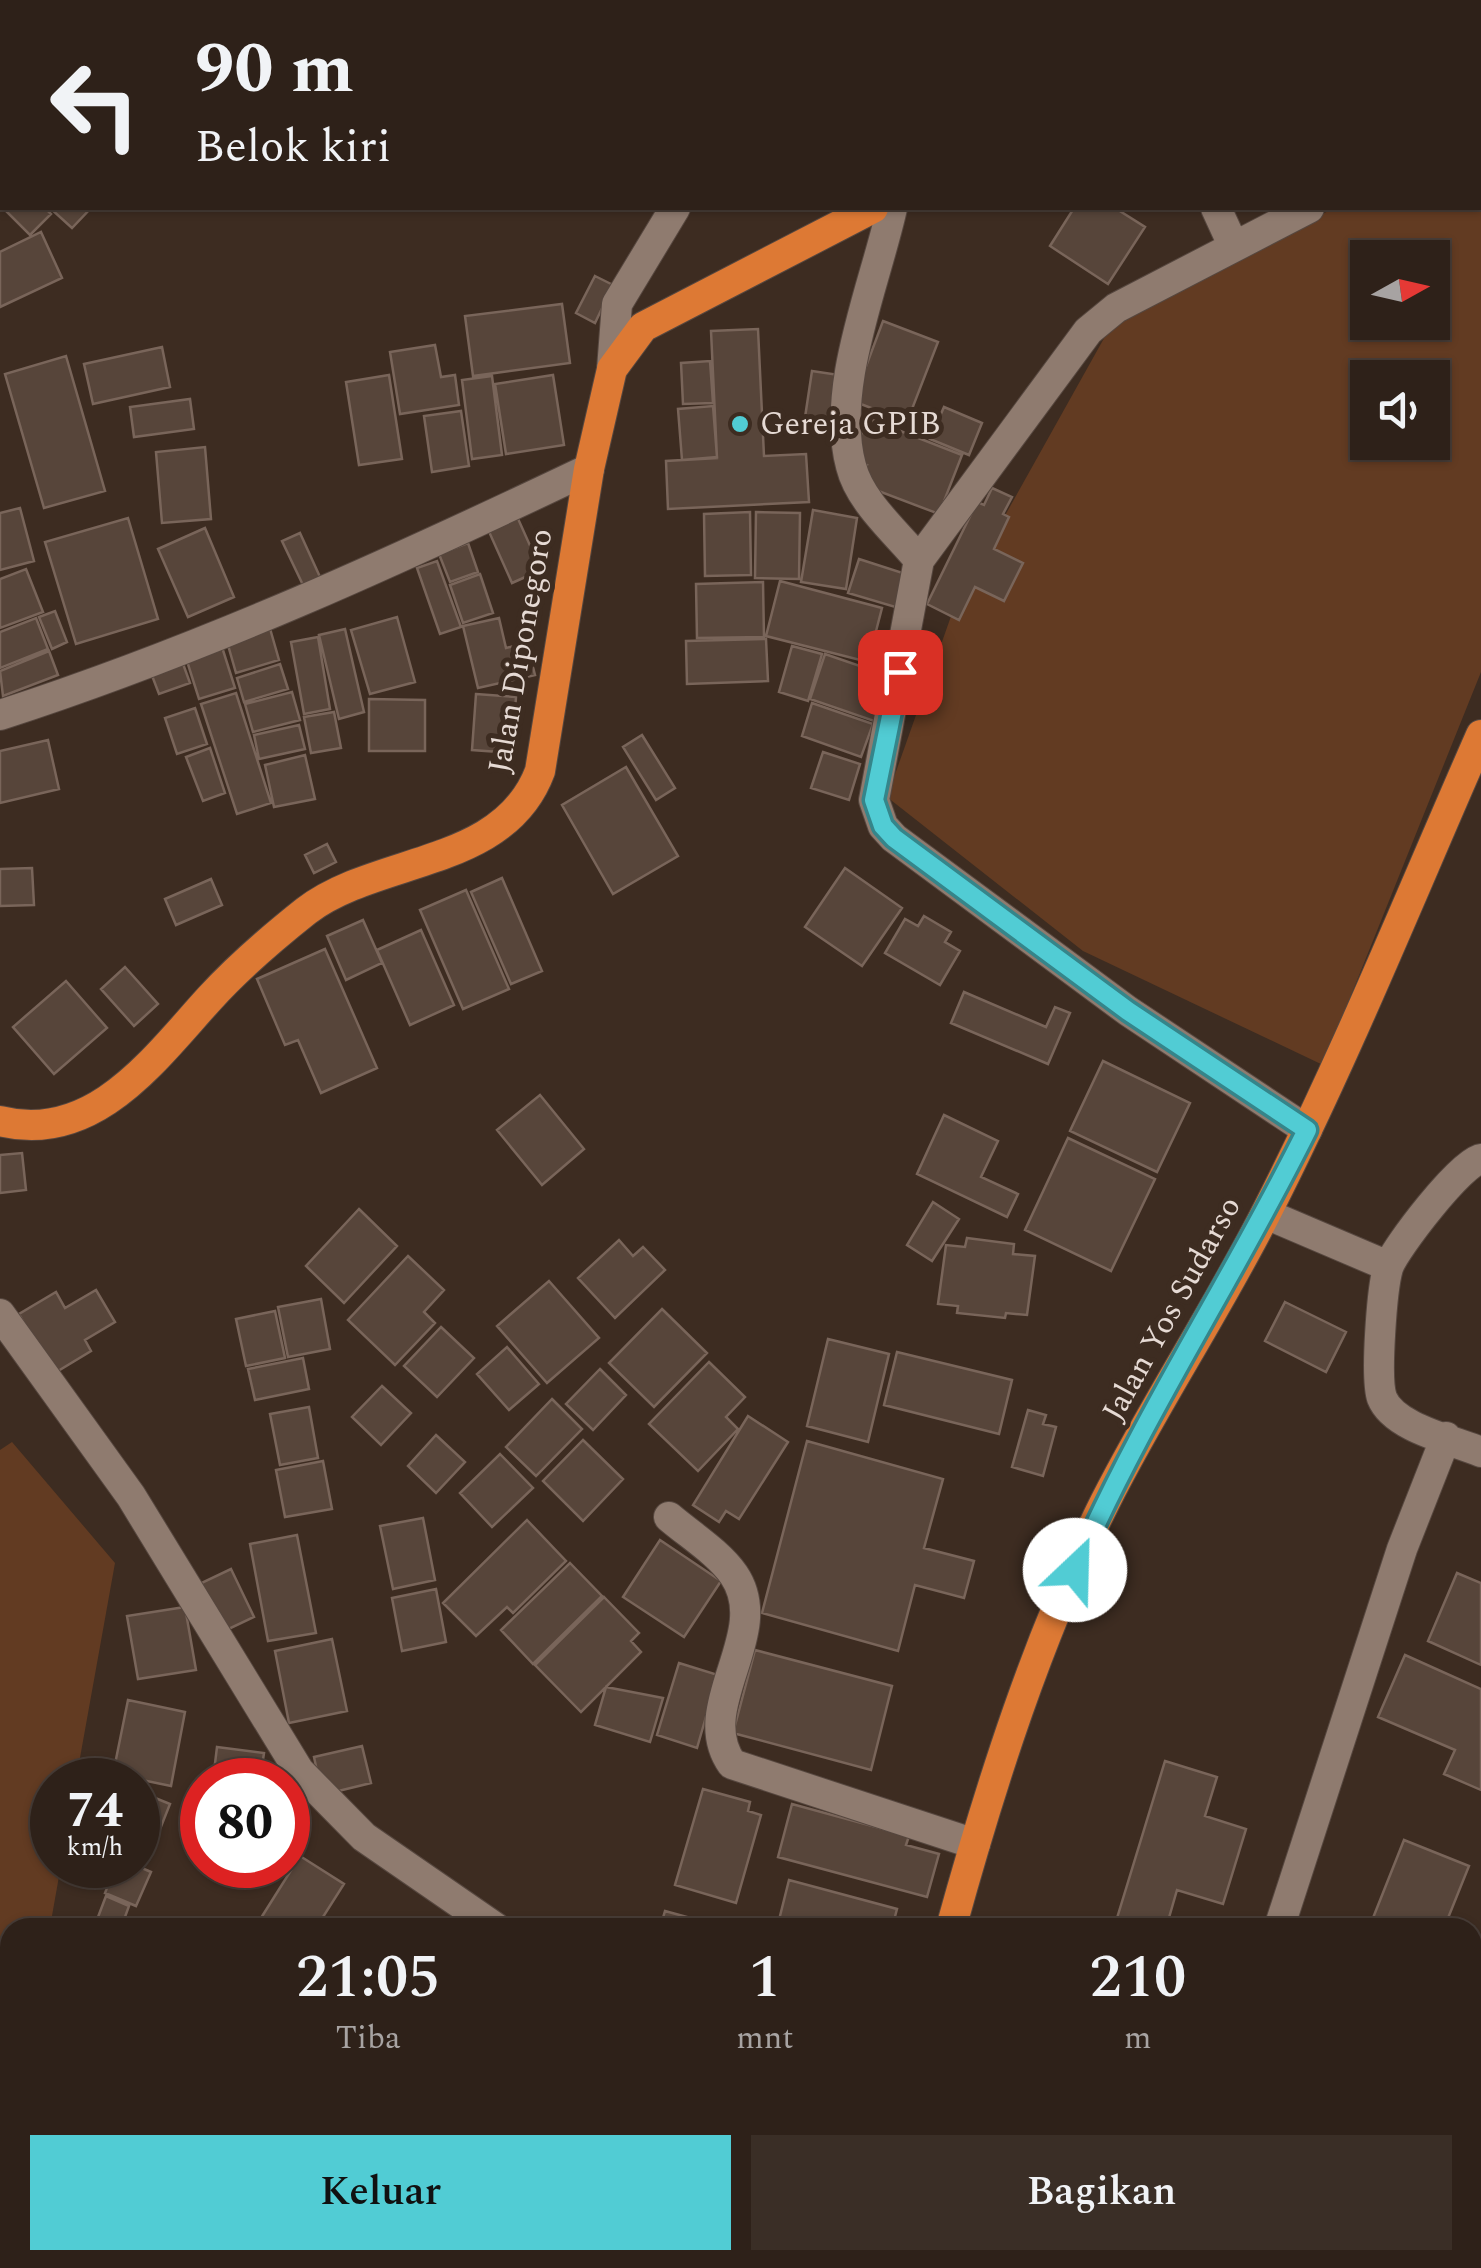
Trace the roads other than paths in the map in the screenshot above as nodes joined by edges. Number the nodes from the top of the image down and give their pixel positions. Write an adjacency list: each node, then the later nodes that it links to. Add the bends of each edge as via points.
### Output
1 (674, 210): 7 (street, via 617,304)
2 (870, 210): 7 (highway, Jalan Diponegoro, via 659,317 643,327)
3 (891, 210): 9 (street, via 845,392 849,448 868,501)
4 (1217, 210): 6 (street)
5 (1305, 210): 6 (street)
6 (1233, 246): 9 (street, via 1116,308 1088,331)
7 (612, 369): 8 (highway, Jalan Diponegoro)
8 (589, 470): 10 (street, via 331,591 107,681); 12 (highway, Jalan Diponegoro, via 540,771 515,814 455,850 320,900 261,946 144,1073 108,1102 46,1124)
9 (919, 560): 13 (street, via 874,800 883,826 1128,1011)
10 (0, 715)
11 (1481, 736): 13 (highway, Jalan Yos Sudarso)
12 (0, 1121)
13 (1307, 1130): 15 (highway, Jalan Yos Sudarso)
14 (1481, 1159): 16 (street, via 1460,1169)
15 (1266, 1214): 16 (street); 21 (highway, Jalan Yos Sudarso, via 1105,1502 1046,1638)
16 (1388, 1266): 18 (street, via 1382,1398 1394,1415)
17 (0, 1314): 22 (street, via 130,1496 300,1771 364,1838)
18 (1446, 1437): 19 (street); 24 (street, via 1402,1549)
19 (1481, 1452)
20 (669, 1517): 21 (street, via 732,1571 745,1601 719,1722 732,1764)
21 (974, 1844): 23 (highway, Jalan Yos Sudarso)
22 (481, 1918)
23 (955, 1918)
24 (1283, 1918)

